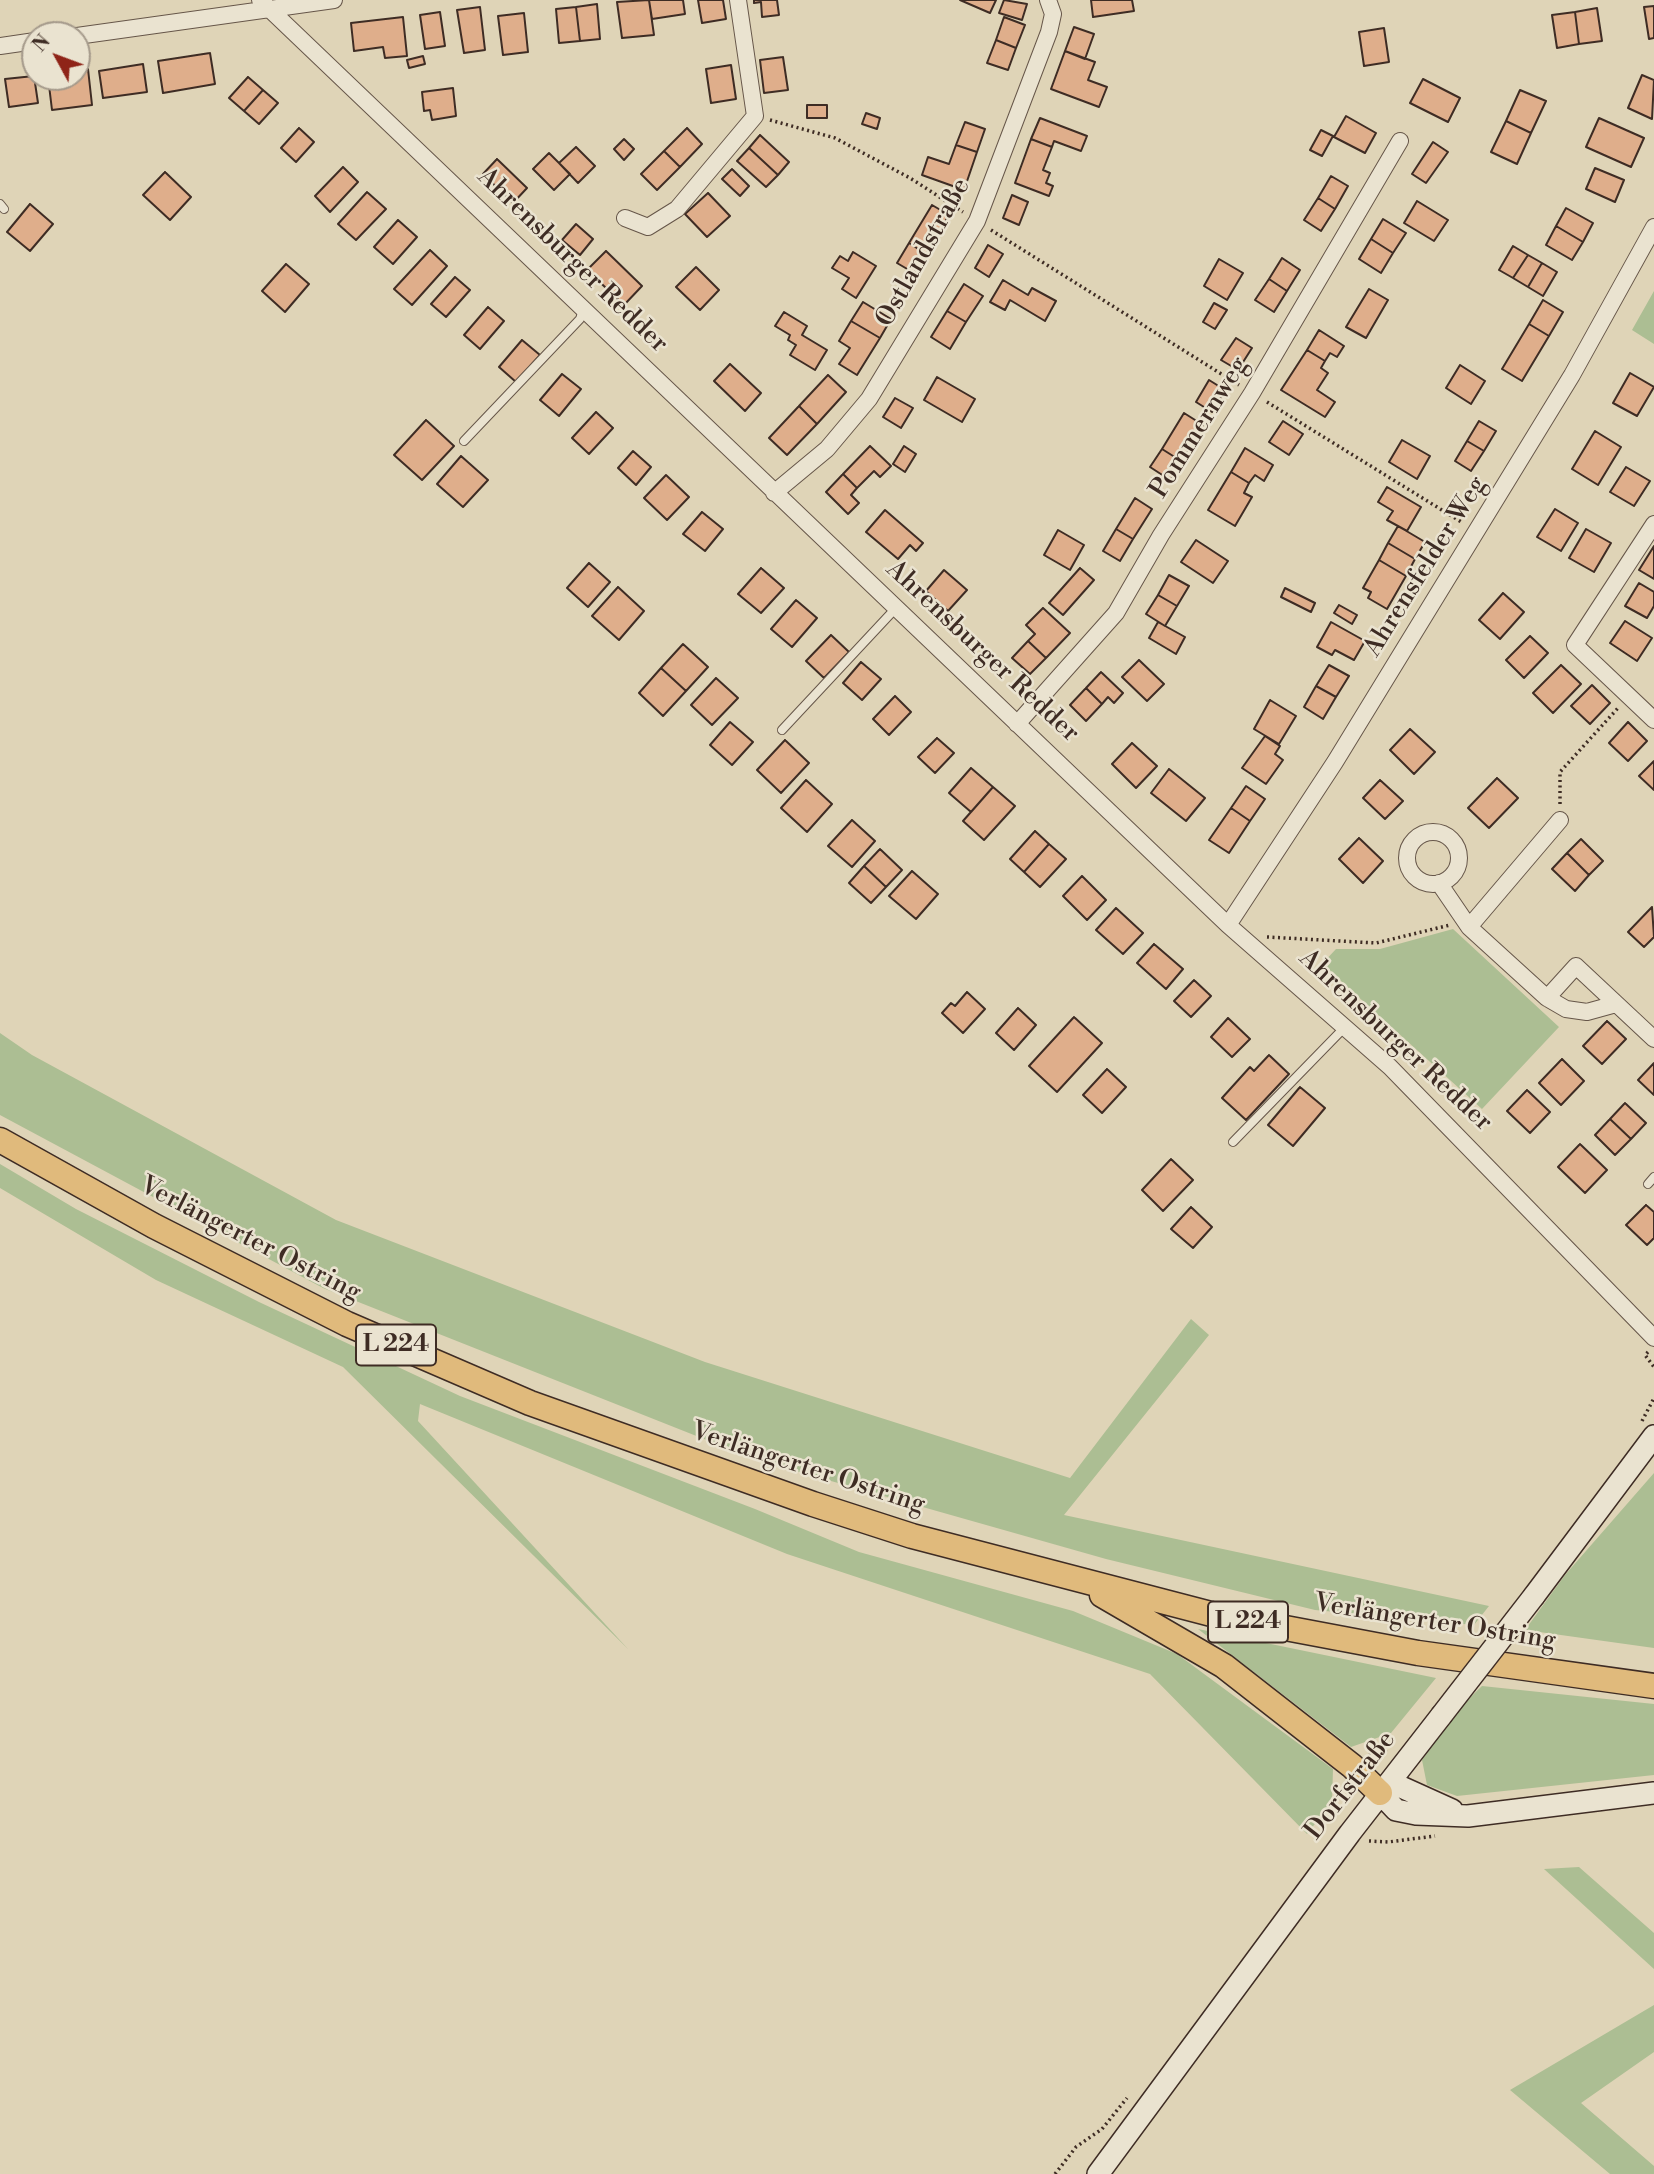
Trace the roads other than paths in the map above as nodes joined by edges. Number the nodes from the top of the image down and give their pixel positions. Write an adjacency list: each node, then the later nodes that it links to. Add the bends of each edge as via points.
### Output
1 (334, 0): 4 (street)
2 (738, 0): 9 (street, via 755,116 677,209 648,227)
3 (1048, 0): 13 (street, Ostlandstraße, via 1053,13 1049,32 977,221 869,399 827,449)
4 (265, 4): 5 (street); 11 (street, Ahrensburger Redder)
5 (91, 34)
6 (21, 43): 7 (street)
7 (0, 46)
8 (1400, 141): 17 (street, Pommernweg, via 1116,613)
9 (625, 218)
10 (1654, 227): 22 (street, Ahrensfelder Weg, via 1572,375 1477,531)
11 (583, 310): 12 (lane, via 580,319); 13 (street, Ahrensburger Redder)
12 (464, 441)
13 (774, 493): 15 (street, Ahrensburger Redder)
14 (1654, 524): 16 (street, via 1575,645)
15 (895, 609): 17 (street, Ahrensburger Redder); 18 (lane)
16 (1654, 720)
17 (1017, 724): 22 (street, Ahrensburger Redder)
18 (782, 730)
19 (1560, 820): 21 (street)
20 (1439, 883): 21 (street)
21 (1465, 920): 23 (street)
22 (1228, 925): 25 (street, Ahrensburger Redder)
23 (1546, 998): 24 (street, via 1566,1009 1587,1012); 24 (street, via 1576,966)
24 (1616, 1004): 26 (street)
25 (1344, 1027): 28 (lane); 29 (street, Ahrensburger Redder, via 1390,1067)
26 (1654, 1039)
27 (0, 1140): 31 (main road, Verlängerter Ostring / L 224, via 154,1226 347,1324 530,1403 813,1504)
28 (1233, 1142)
29 (1654, 1338)
30 (1654, 1436): 33 (street, Dorfstraße, bridge)
31 (1081, 1582): 32 (main road, Verlängerter Ostring / L 224, via 1356,1643); 33 (main road, via 1224,1666)
32 (1654, 1686)
33 (1385, 1788): 34 (street, via 1396,1810 1468,1816); 35 (street, Dorfstraße)
34 (1654, 1793)
35 (1098, 2174)

